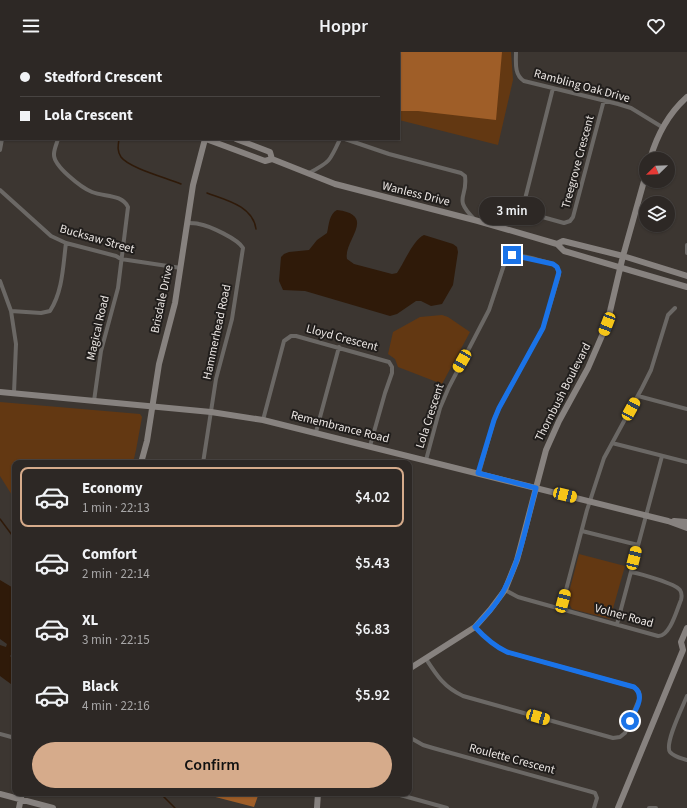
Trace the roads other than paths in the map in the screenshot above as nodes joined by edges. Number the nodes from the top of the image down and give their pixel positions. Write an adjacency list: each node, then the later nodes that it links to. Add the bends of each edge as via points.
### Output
1 (516, 52): 2 (street, Rambling Oak Drive, via 516,67 521,79)
2 (553, 88): 4 (street, Rambling Oak Drive); 4 (street, Treegrove Crescent, via 523,207 528,213 561,222 567,222 573,217)
3 (687, 97): 5 (street)
4 (604, 100): 5 (street, Rambling Oak Drive, via 631,108)
5 (662, 126): 14 (street)
6 (2, 140): 13 (street)
7 (58, 140): 26 (street, Magical Road, via 54,154 58,165 87,189 126,203 128,211)
8 (206, 140): 20 (street, Brisdale Drive, via 193,185)
9 (209, 140): 15 (street, Wanless Drive, via 265,161)
10 (239, 140): 15 (street, Wanless Drive, via 270,152)
11 (340, 140): 16 (street, via 330,160)
12 (348, 140): 19 (street, via 465,176 463,206)
13 (0, 150)
14 (652, 152)
15 (272, 159): 16 (street, Wanless Drive)
16 (309, 174): 19 (street, Wanless Drive, via 335,184)
17 (642, 188): 25 (street, Thornbush Boulevard)
18 (0, 190): 21 (street, Bucksaw Street, via 51,236)
19 (475, 220): 22 (street, Wanless Drive)
20 (187, 223): 28 (street, Brisdale Drive); 41 (street, Hammerhead Road, via 209,227 238,242 243,248 233,314 216,380)
21 (66, 243): 26 (street, Bucksaw Street); 33 (street, via 59,287 50,311)
22 (557, 244): 25 (street, Wanless Drive, via 563,241); 27 (street, Wanless Drive, via 564,251)
23 (687, 245): 24 (street)
24 (687, 253)
25 (623, 256): 27 (street, Thornbush Boulevard); 29 (street, Wanless Drive)
26 (121, 259): 28 (street, Bucksaw Street); 38 (street, Magical Road, via 115,298 101,351)
27 (621, 266): 31 (street, Wanless Drive); 52 (street, Thornbush Boulevard, via 607,324 588,368 559,420 546,450)
28 (180, 268): 39 (street, Brisdale Drive, via 175,303 159,364)
29 (687, 276)
30 (0, 280): 33 (street)
31 (687, 287)
32 (675, 308): 37 (street, via 668,316 651,370)
33 (11, 311): 36 (street, via 16,344)
34 (339, 347): 42 (street, Lloyd Crescent, via 296,336 287,338 284,341); 43 (street); 45 (street, Lloyd Crescent, via 385,360 392,367)
35 (0, 392): 36 (street, Remembrance Road)
36 (14, 393): 38 (street, Remembrance Road)
37 (638, 396): 40 (street); 44 (street)
38 (94, 401): 39 (street, Remembrance Road)
39 (152, 406): 41 (street, Remembrance Road); 47 (street, Brisdale Drive)
40 (687, 409)
41 (211, 412): 42 (street, Remembrance Road); 48 (street)
42 (263, 420): 43 (street, Remembrance Road)
43 (316, 432): 45 (street, Remembrance Road)
44 (612, 443): 46 (street); 53 (street, via 604,458)
45 (370, 446): 49 (street, Remembrance Road)
46 (662, 456): 50 (street); 54 (street)
47 (142, 460)
48 (203, 460)
49 (426, 460): 51 (street, Remembrance Road); 51 (street, Lola Crescent, via 440,408 490,310 506,259 516,255 553,264 557,267 559,275 543,328 499,408)
50 (687, 462)
51 (478, 473): 52 (street, Remembrance Road)
52 (536, 488): 53 (street, Remembrance Road); 61 (street, Thornbush Boulevard, via 517,560)
53 (590, 501): 54 (street, Remembrance Road); 58 (street)
54 (646, 515): 55 (street, Remembrance Road); 59 (street)
55 (668, 521): 56 (street, Remembrance Road); 57 (street, Remembrance Road)
56 (687, 522)
57 (687, 528)
58 (582, 531): 59 (street); 62 (street)
59 (638, 545): 60 (street)
60 (631, 572): 63 (street); 63 (street, Volner Road, via 677,588 681,591 681,600 668,631 661,636)
61 (505, 590): 62 (street, Volner Road, via 518,597); 64 (street, Thornbush Boulevard)
62 (561, 609): 63 (street, Volner Road)
63 (617, 624)
64 (475, 627): 67 (street, Thornbush Boulevard); 67 (street, via 492,644 507,652 634,687 640,698 625,733 613,738 463,696 446,686)
65 (687, 628): 66 (street, via 682,642)
66 (685, 649): 84 (street)
67 (426, 658): 68 (street, Thornbush Boulevard)
68 (412, 667)
69 (687, 696): 73 (street, via 668,744 674,756)
70 (0, 734): 71 (street)
71 (12, 737)
72 (412, 738): 83 (street, Roulette Crescent, via 433,748 595,793 597,798)
73 (687, 760)
74 (0, 794): 75 (street)
75 (12, 795)
76 (21, 796): 79 (street); 80 (street)
77 (318, 796): 81 (street)
78 (404, 796): 82 (street)
79 (19, 808)
80 (53, 808)
81 (317, 808)
82 (447, 808)
83 (594, 808)
84 (618, 808)
85 (649, 808): 86 (street)
86 (656, 808)

